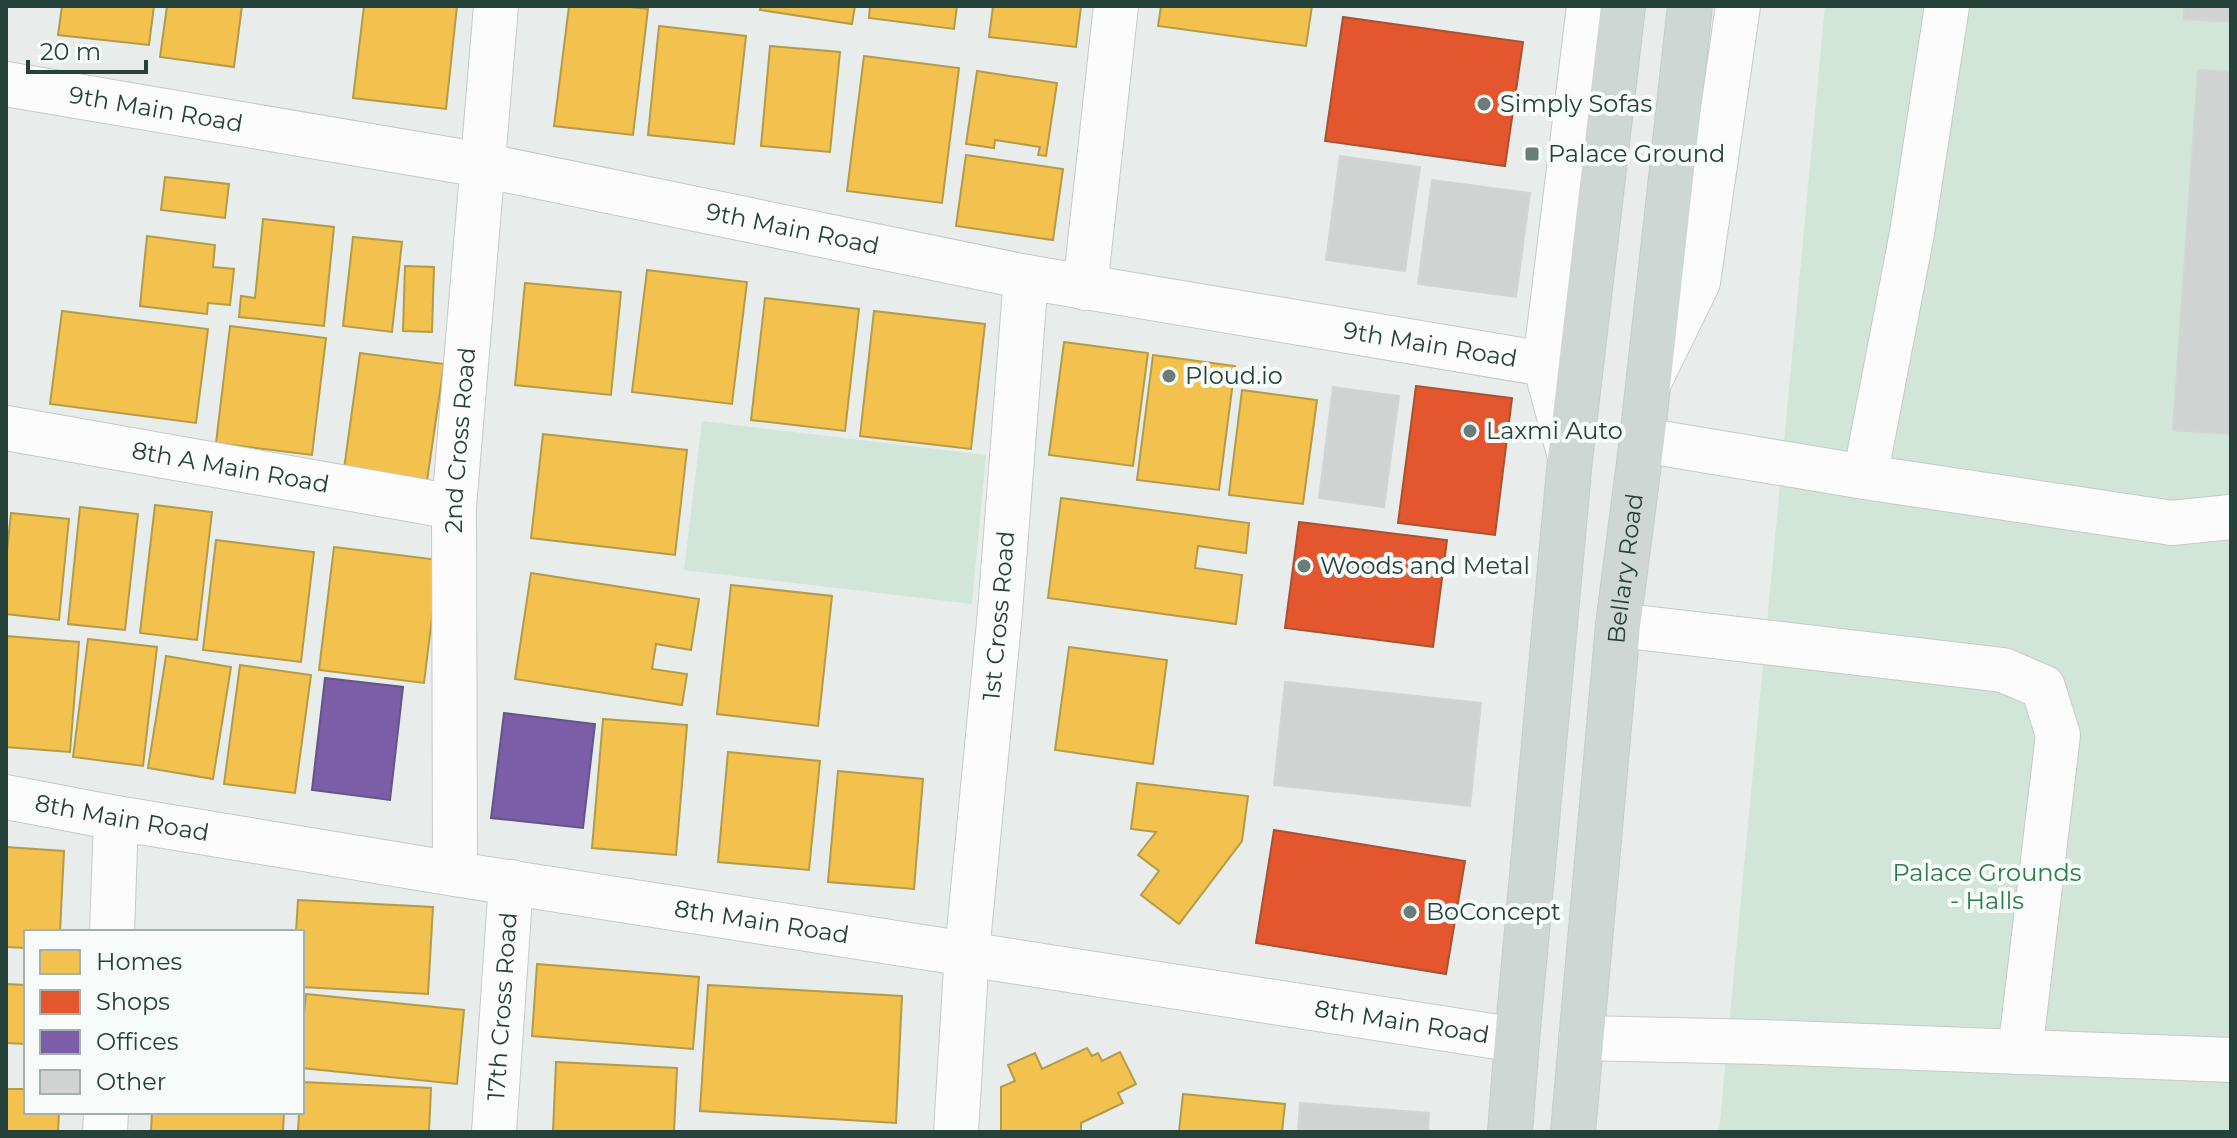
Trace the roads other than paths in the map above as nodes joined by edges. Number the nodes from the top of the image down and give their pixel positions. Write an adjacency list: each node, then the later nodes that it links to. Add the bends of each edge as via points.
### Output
1 (496, 6): 9 (street, 2nd Cross Road)
2 (1116, 6): 11 (street)
3 (1589, 6): 12 (street)
4 (1623, 6): 12 (main road)
5 (1690, 6): 13 (main road, Bellary Road)
6 (1738, 6): 13 (street, via 1698,282)
7 (1947, 6): 16 (street, via 1912,233)
8 (6, 84): 9 (street, 9th Main Road)
9 (482, 165): 10 (street, 9th Main Road); 17 (street, 2nd Cross Road)
10 (1026, 277): 11 (street, 9th Main Road); 27 (street, 1st Cross Road)
11 (1085, 288): 12 (street, 9th Main Road)
12 (1563, 367): 29 (main road, via 1570,459)
13 (1648, 383): 15 (main road, Bellary Road)
14 (6, 428): 17 (street, 8th A Main Road)
15 (1642, 440): 16 (street); 21 (main road, Bellary Road)
16 (1865, 477): 19 (street)
17 (454, 507): 24 (street, 2nd Cross Road)
18 (2231, 517): 19 (street)
19 (2172, 523): 20 (street)
20 (2231, 549)
21 (1618, 625): 28 (main road, Bellary Road); 30 (street, via 2003,670 2043,687 2058,735)
22 (6, 797): 23 (street, 8th Main Road)
23 (116, 818): 24 (street, 8th Main Road); 26 (street)
24 (455, 874): 25 (street, 8th Main Road)
25 (511, 882): 27 (street, 8th Main Road); 32 (street, 17th Cross Road)
26 (112, 930)
27 (967, 952): 29 (street, 8th Main Road); 33 (street, 1st Cross Road)
28 (1581, 1038): 30 (street); 35 (main road, Bellary Road)
29 (1517, 1040): 34 (main road)
30 (2020, 1052): 31 (street)
31 (2231, 1060)
32 (494, 1132)
33 (956, 1132)
34 (1510, 1132)
35 (1573, 1132)

